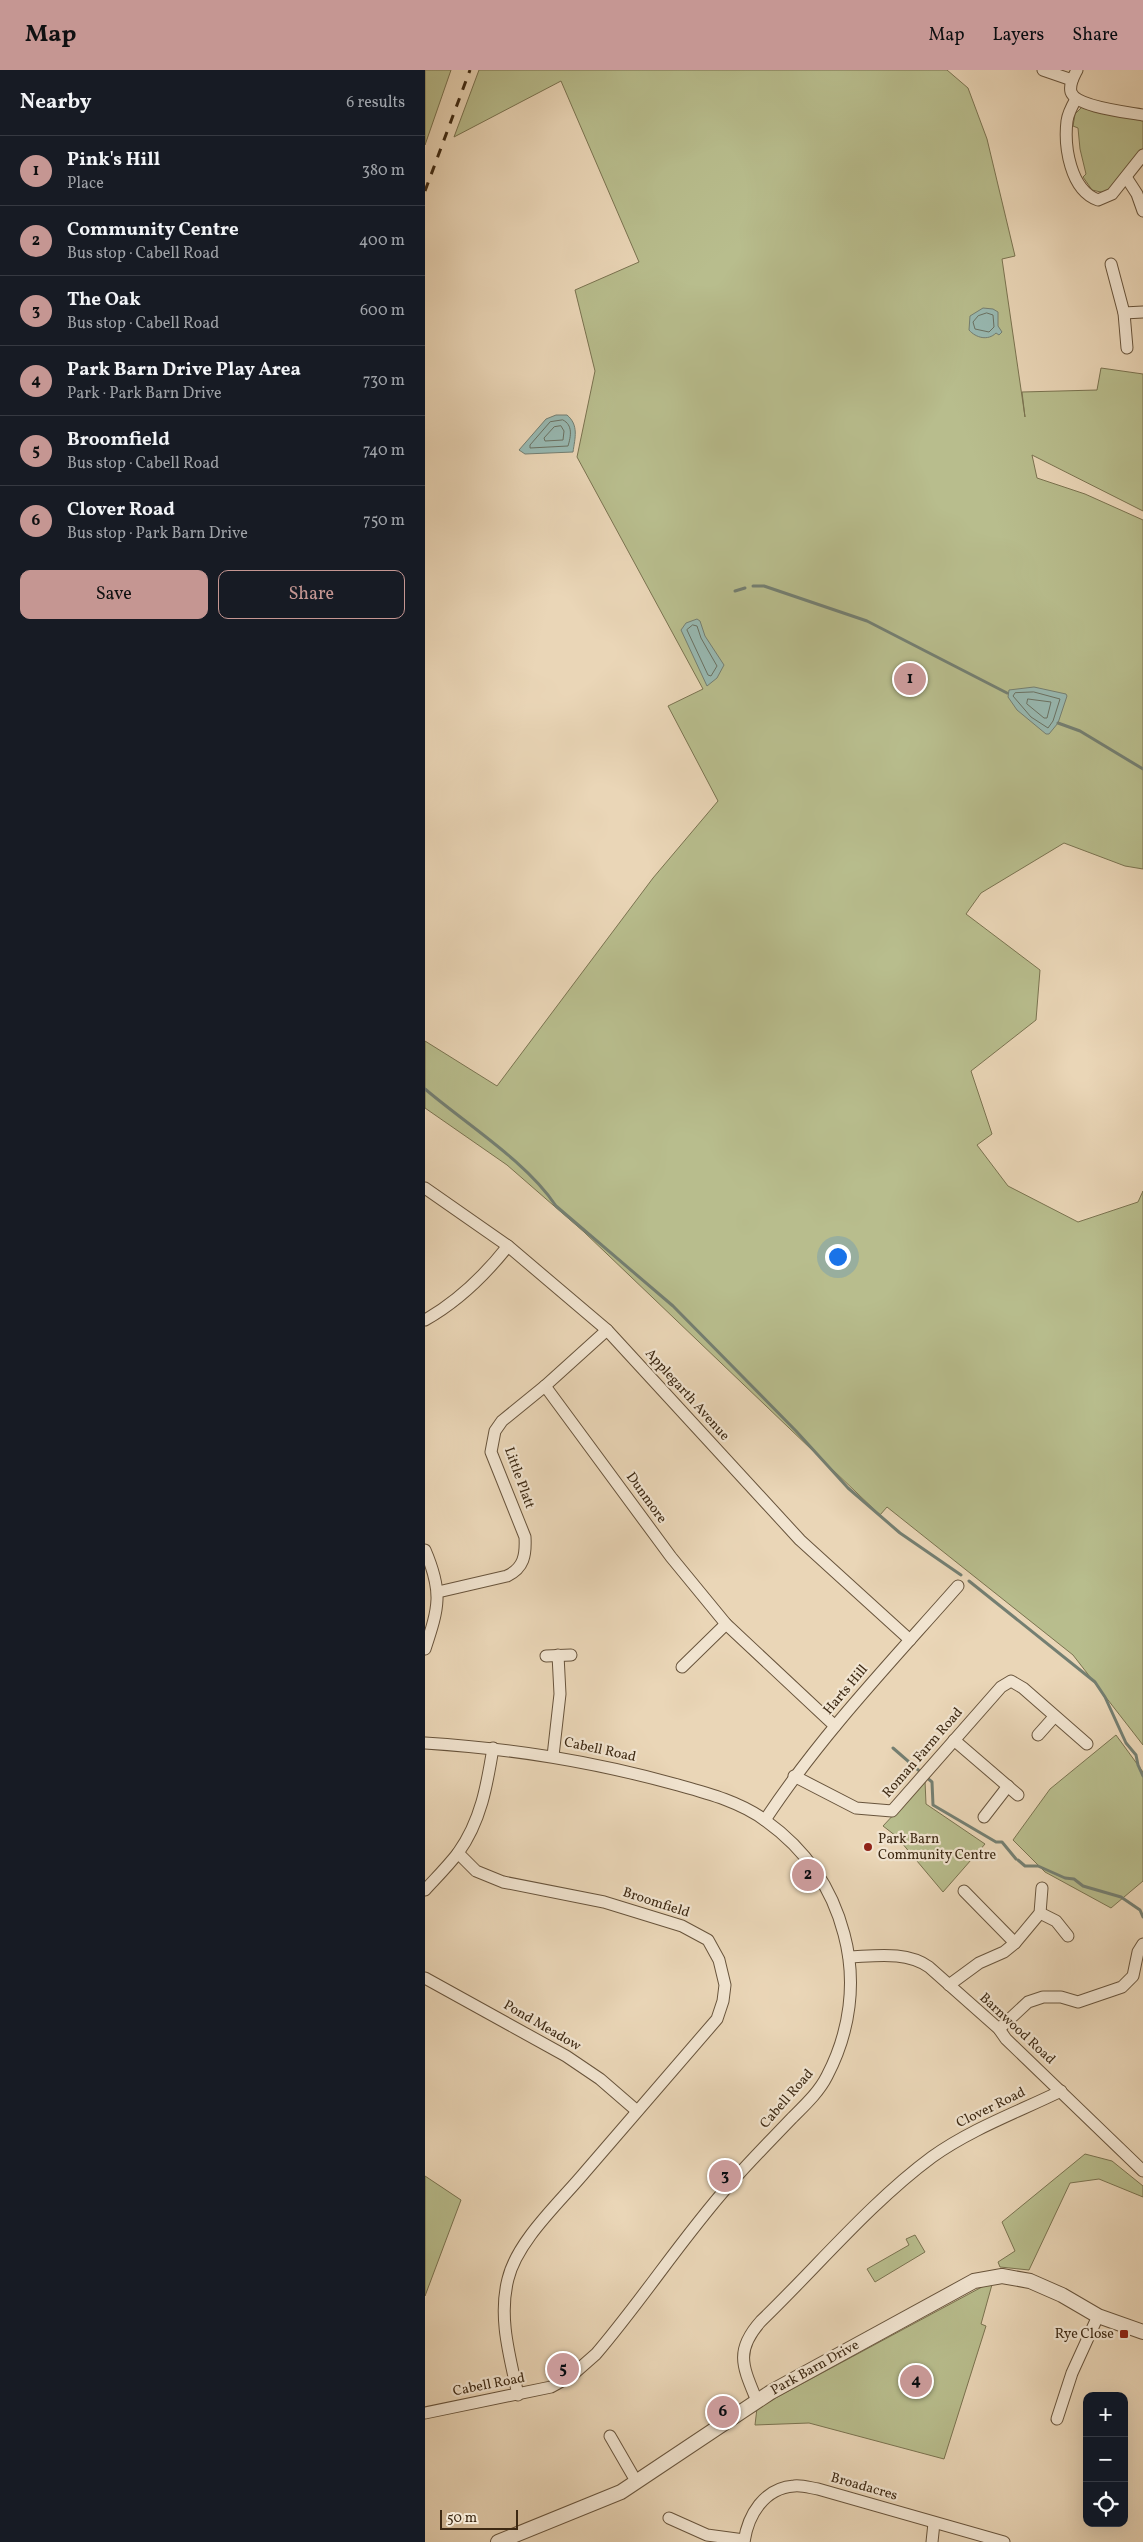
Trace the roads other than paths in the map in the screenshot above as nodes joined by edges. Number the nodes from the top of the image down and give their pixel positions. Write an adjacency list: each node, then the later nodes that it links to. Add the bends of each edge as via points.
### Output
1 (1043, 70): 2 (street)
2 (1074, 75): 3 (street, via 1071,91)
3 (1076, 99): 4 (street); 6 (street, via 1069,112 1067,131 1075,178 1091,198 1097,200 1112,194)
4 (1143, 116)
5 (1143, 156): 6 (street)
6 (1126, 177): 7 (street)
7 (1143, 212)
8 (1111, 264): 10 (street)
9 (1143, 312): 10 (street)
10 (1124, 313): 11 (street)
11 (1127, 348)
12 (425, 1188): 13 (street, Applegarth Avenue)
13 (509, 1246): 14 (street, via 444,1310); 15 (street, Applegarth Avenue)
14 (425, 1320)
15 (607, 1330): 16 (street, Little Platt); 21 (street, Applegarth Avenue, via 800,1540)
16 (545, 1386): 19 (street, Little Platt, via 502,1421 492,1442 491,1452 525,1537 523,1562 507,1576); 20 (street, Dunmore, via 671,1557)
17 (425, 1550): 19 (street)
18 (958, 1586): 21 (street, Harts Hill)
19 (438, 1592): 22 (street)
20 (726, 1624): 24 (street); 26 (street, Dunmore)
21 (910, 1640): 26 (street, Harts Hill)
22 (425, 1650)
23 (571, 1655): 32 (street, via 552,1655 560,1694)
24 (680, 1669)
25 (1054, 1717): 27 (street); 28 (street, Roman Farm Road, via 1011,1681 1001,1687); 30 (street, Roman Farm Road)
26 (835, 1726): 33 (street, Harts Hill)
27 (1038, 1735)
28 (954, 1740): 33 (street, Roman Farm Road, via 892,1811 856,1808); 34 (street)
29 (425, 1743): 31 (street, Cabell Road)
30 (1087, 1744)
31 (493, 1748): 32 (street, Cabell Road); 38 (street, via 478,1819)
32 (553, 1756): 37 (street, Cabell Road, via 643,1775 690,1789 734,1804)
33 (794, 1776): 37 (street, Harts Hill)
34 (1008, 1786): 35 (street); 36 (street)
35 (1018, 1795)
36 (984, 1816)
37 (765, 1820): 46 (street, Cabell Road, via 798,1849 818,1873 837,1911)
38 (457, 1853): 40 (street); 51 (street, Broomfield, via 476,1871 503,1882 604,1902 681,1926 708,1940 719,1960 725,1986 717,2020)
39 (1042, 1888): 42 (street)
40 (425, 1890)
41 (964, 1891): 44 (street)
42 (1040, 1913): 43 (street, via 1056,1921); 44 (street)
43 (1068, 1936)
44 (1015, 1943): 48 (street)
45 (1143, 1944): 49 (street, via 1133,1976 1123,1987 1077,2002 1061,1997 1028,2002)
46 (849, 1957): 48 (street, Barnwood Road, via 907,1958 922,1962); 55 (street, Cabell Road, via 851,1989 845,2031 833,2065 814,2095 724,2191 596,2354 563,2381)
47 (425, 1978): 51 (street, Pond Meadow, via 566,2056 600,2079)
48 (949, 1985): 49 (street, Barnwood Road)
49 (999, 2029): 50 (street, Barnwood Road)
50 (1061, 2091): 52 (street, Barnwood Road); 56 (street, Clover Road, via 973,2132 931,2158 873,2208 761,2321 743,2347 742,2359)
51 (637, 2111): 55 (street, Broomfield, via 533,2233 514,2263 508,2278 503,2315)
52 (1143, 2171)
53 (1098, 2316): 54 (street, Park Barn Drive); 56 (street, Park Barn Drive, via 1063,2295 1030,2281 1002,2276 974,2281); 58 (street, via 1072,2373)
54 (1143, 2332)
55 (518, 2395): 57 (street, Cabell Road)
56 (757, 2401): 60 (street, Park Barn Drive)
57 (425, 2413)
58 (1057, 2419)
59 (610, 2436): 60 (street)
60 (636, 2482): 64 (street, Park Barn Drive, via 590,2506)
61 (669, 2518): 63 (street, via 707,2536)
62 (934, 2523): 63 (street, Broadacres, via 818,2489 794,2486 775,2492 759,2503 748,2519); 65 (street); 66 (street, Broadacres)
63 (744, 2541)
64 (498, 2542)
65 (932, 2542)
66 (1004, 2542)

